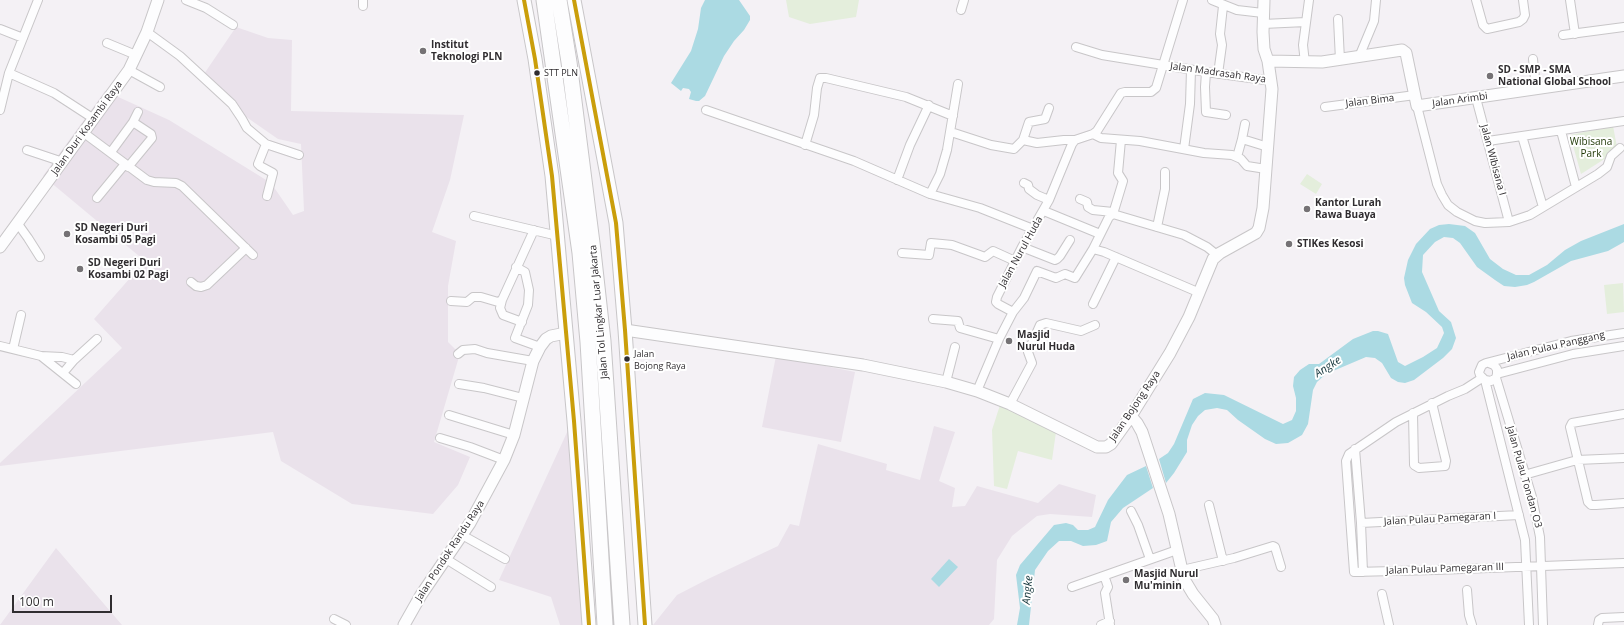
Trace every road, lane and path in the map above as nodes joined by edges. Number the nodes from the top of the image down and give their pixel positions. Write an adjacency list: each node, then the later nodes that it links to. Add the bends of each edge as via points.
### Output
1 (38, 0): 28 (street)
2 (158, 0): 25 (street, Jalan Duri Kosambi Raya)
3 (186, 0): 22 (street, via 206,8)
4 (524, 0): 103 (main road, via 547,138)
5 (544, 0): 191 (highway, Jalan Tol Lingkar Luar Jakarta, via 580,253 588,342)
6 (559, 0): 192 (highway, Jalan Tol Lingkar Luar Jakarta, via 603,341)
7 (574, 0): 126 (main road, via 616,223)
8 (964, 0): 18 (street)
9 (1183, 0): 37 (street, Jalan Madrasah Raya)
10 (1212, 0): 17 (street)
11 (1264, 0): 19 (street)
12 (1309, 0): 21 (street)
13 (1376, 0): 32 (street, via 1374,21)
14 (1476, 0): 15 (street, via 1483,25 1487,29 1523,20)
15 (1523, 0)
16 (1570, 0): 26 (street)
17 (1223, 6): 19 (street); 42 (street)
18 (961, 10)
19 (1263, 18): 21 (street); 35 (street, via 1264,49)
20 (1338, 19): 34 (street)
21 (1306, 22): 36 (street, via 1303,45)
22 (233, 25)
23 (1624, 27): 26 (street)
24 (0, 29): 28 (street)
25 (147, 32): 31 (street, Jalan Duri Kosambi Raya); 72 (street, via 180,56 226,99 247,128)
26 (1575, 34): 27 (street)
27 (1563, 35)
28 (23, 38): 41 (street)
29 (107, 44): 31 (street)
30 (1076, 47): 37 (street, Jalan Madrasah Raya, via 1102,55)
31 (136, 55): 38 (street, Jalan Duri Kosambi Raya)
32 (1359, 56): 34 (street); 49 (street, via 1404,51)
33 (1533, 59): 47 (street)
34 (1340, 60): 36 (street)
35 (1268, 61): 36 (street); 44 (street)
36 (1305, 63)
37 (1164, 65): 39 (street, Jalan Madrasah Raya); 65 (street, Jalan Madrasah Raya, via 1154,91 1121,93 1100,127)
38 (129, 70): 46 (street); 58 (street, Jalan Duri Kosambi Raya)
39 (1191, 70): 40 (street, Jalan Madrasah Raya); 76 (street, via 1190,104)
40 (1206, 72): 42 (street, Jalan Madrasah Raya); 56 (street, via 1206,112)
41 (9, 73): 53 (street); 58 (street, via 54,93)
42 (1218, 74): 44 (street, Jalan Madrasah Raya)
43 (1624, 76): 47 (street, Jalan Arimbi)
44 (1272, 81): 74 (street)
45 (958, 84): 57 (street)
46 (160, 87)
47 (1536, 89): 48 (street, Jalan Arimbi)
48 (1476, 98): 49 (street, Jalan Arimbi); 71 (street, Jalan Wibisana I)
49 (1416, 101): 51 (street, Jalan Bima); 97 (street, via 1437,184 1448,205 1475,220 1486,223)
50 (929, 105): 57 (street); 73 (street, via 906,97 820,78 814,115); 85 (street)
51 (1325, 107)
52 (1049, 108): 68 (street, via 1045,119 1029,122)
53 (0, 110)
54 (706, 110): 73 (street)
55 (138, 112): 59 (street)
56 (1226, 114)
57 (953, 116): 63 (street)
58 (94, 119): 64 (street, Jalan Duri Kosambi Raya)
59 (133, 122): 78 (street); 82 (street, via 152,136)
60 (1624, 122): 62 (street)
61 (1246, 124): 67 (street)
62 (1561, 131): 66 (street); 87 (street)
63 (951, 132): 68 (street, via 991,145 1014,149); 88 (street, via 940,174)
64 (84, 133): 78 (street); 81 (street, Jalan Duri Kosambi Raya)
65 (1090, 135): 69 (street); 70 (street)
66 (1522, 136): 71 (street); 93 (street)
67 (1242, 138): 74 (street); 80 (street)
68 (1023, 140): 69 (street, via 1037,144)
69 (1076, 140): 92 (street, Jalan Nurul Huda, via 1070,148)
70 (1122, 140): 76 (street); 95 (street, via 1118,173 1123,181)
71 (1488, 141): 97 (street, Jalan Wibisana I)
72 (266, 144): 79 (street); 89 (street, via 258,164 273,173)
73 (805, 145): 85 (street, via 859,163)
74 (1268, 147): 83 (street)
75 (1620, 148): 87 (street, via 1611,156 1607,167)
76 (1184, 149): 80 (street)
77 (27, 150): 81 (street)
78 (111, 152): 82 (street)
79 (299, 155)
80 (1237, 157): 83 (street, via 1247,166)
81 (63, 162): 98 (street, Jalan Duri Kosambi Raya)
82 (126, 165): 90 (street); 107 (street, via 147,180 182,186)
83 (1266, 169): 111 (street, via 1261,222 1256,233)
84 (1165, 172): 99 (street, via 1165,189)
85 (897, 180): 88 (street)
86 (1024, 183): 92 (street, via 1028,185 1029,190)
87 (1576, 187): 93 (street)
88 (930, 194): 100 (street, via 980,208)
89 (267, 196)
90 (97, 198)
91 (1080, 198): 95 (street, via 1093,210)
92 (1049, 200): 94 (street, Jalan Nurul Huda)
93 (1543, 207): 97 (street)
94 (1044, 211): 100 (street, Jalan Nurul Huda); 102 (street)
95 (1113, 213): 99 (street); 102 (street)
96 (474, 216): 101 (street)
97 (1509, 222)
98 (18, 224): 105 (street, Jalan Duri Kosambi Raya); 112 (street)
99 (1157, 227): 111 (street, via 1196,240)
100 (1033, 229): 106 (street, Jalan Nurul Huda)
101 (534, 230): 103 (street); 115 (street)
102 (1100, 234): 108 (street)
103 (558, 236): 127 (main road)
104 (1070, 240): 106 (street, via 1055,260)
105 (0, 246)
106 (1022, 247): 114 (street, Jalan Nurul Huda)
107 (246, 248): 110 (street); 116 (street, via 206,285 200,287)
108 (1093, 249): 113 (street); 121 (street, via 1075,278 1065,274 1056,278 1037,271 1024,298)
109 (902, 253): 114 (street, via 929,255 931,243 952,245 985,256 993,251)
110 (253, 255)
111 (1217, 255): 117 (street, Jalan Bojong Raya, via 1210,264)
112 (40, 257)
113 (1116, 257): 117 (street); 120 (street)
114 (1014, 261): 121 (street, Jalan Nurul Huda, via 996,300 998,304)
115 (516, 267): 118 (street); 124 (street, via 525,272 530,290)
116 (192, 282)
117 (1200, 293): 154 (street, Jalan Bojong Raya, via 1170,353)
118 (502, 300): 119 (street, via 498,302 473,297 467,302); 124 (street, via 500,308 503,315)
119 (451, 301)
120 (1093, 304)
121 (1013, 312): 130 (street)
122 (21, 315): 135 (street)
123 (933, 319): 130 (street, via 958,321 960,328)
124 (522, 322): 133 (street, via 515,338)
125 (1095, 326): 150 (street, via 1081,331 1046,323 1040,326 1028,352 1032,363)
126 (625, 330): 144 (street, Jalan Bojong Raya, via 863,366); 193 (main road)
127 (566, 333): 133 (street, Jalan Pondok Randu Raya, via 551,336); 190 (main road)
128 (1624, 333): 140 (street, Jalan Pulau Panggang, via 1571,341)
129 (97, 339): 138 (street)
130 (999, 339): 147 (street)
131 (0, 346): 135 (street)
132 (1624, 346): 142 (street, Jalan Pulau Panggang, via 1573,354)
133 (540, 347): 139 (street, Jalan Pondok Randu Raya)
134 (955, 348): 144 (street)
135 (13, 349): 137 (street)
136 (458, 354): 139 (street, via 462,350 475,349)
137 (41, 356): 138 (street); 141 (street)
138 (74, 360): 141 (street)
139 (533, 361): 148 (street, Jalan Pondok Randu Raya)
140 (1489, 363): 142 (street, via 1497,369); 143 (street, via 1480,368 1480,375)
141 (63, 373): 145 (street)
142 (1496, 376): 143 (street, via 1490,381); 161 (street, Jalan Pulau Tondan O3)
143 (1484, 379): 149 (street); 165 (street, Jalan Pulau Tondan O3)
144 (946, 382): 147 (street, Jalan Bojong Raya)
145 (76, 384)
146 (459, 384): 148 (street)
147 (977, 391): 150 (street, Jalan Bojong Raya)
148 (523, 398): 155 (street, Jalan Pondok Randu Raya)
149 (1432, 403): 151 (street); 151 (street, via 1445,466 1419,468 1414,465)
150 (1010, 404): 154 (street, Jalan Bojong Raya, via 1102,448 1111,444)
151 (1413, 413): 157 (street)
152 (1624, 414): 160 (street, via 1571,424)
153 (449, 415): 155 (street)
154 (1131, 416): 168 (street, via 1142,432 1169,514)
155 (514, 435): 159 (street, Jalan Pondok Randu Raya)
156 (440, 438): 159 (street)
157 (1355, 450): 166 (street); 178 (street, via 1346,460 1353,570)
158 (1624, 458): 160 (street)
159 (504, 460): 167 (street, Jalan Pondok Randu Raya)
160 (1578, 460): 161 (street); 162 (street, via 1588,502 1596,505)
161 (1524, 475): 175 (street, Jalan Pulau Tondan O3, via 1532,497 1540,537)
162 (1624, 504)
163 (1209, 505): 172 (street)
164 (1131, 511): 171 (street)
165 (1519, 515): 166 (street, Jalan Pulau Pamegaran I); 174 (street, Jalan Pulau Tondan O3, via 1525,540)
166 (1361, 523): 178 (street)
167 (462, 535): 169 (street, Jalan Pondok Randu Raya); 170 (street)
168 (1177, 550): 171 (street); 177 (street)
169 (446, 559): 180 (street); 189 (street, Jalan Pondok Randu Raya)
170 (505, 559)
171 (1150, 559): 179 (street)
172 (1223, 561): 176 (street, via 1274,546); 177 (street)
173 (1624, 563): 175 (street, Jalan Pulau Pamegaran III)
174 (1527, 566): 175 (street, Jalan Pulau Pamegaran III); 178 (street, Jalan Pulau Pamegaran III); 198 (street, Jalan Pulau Tondan O3)
175 (1541, 566): 199 (street, Jalan Pulau Tondan O3)
176 (1281, 567)
177 (1182, 570): 195 (street, via 1188,586)
178 (1363, 572)
179 (1106, 575): 181 (street); 187 (street, via 1108,587 1105,593)
180 (491, 587)
181 (1072, 587)
182 (1467, 590): 197 (street)
183 (1382, 594): 196 (street)
184 (1624, 617): 186 (street)
185 (334, 619): 188 (street)
186 (1599, 622)
187 (1110, 623): 194 (street)
188 (346, 625)
189 (404, 625)
190 (589, 625)
191 (605, 625)
192 (622, 625)
193 (644, 625)
194 (1101, 625)
195 (1215, 625)
196 (1389, 625)
197 (1472, 625)
198 (1529, 625)
199 (1543, 625)

